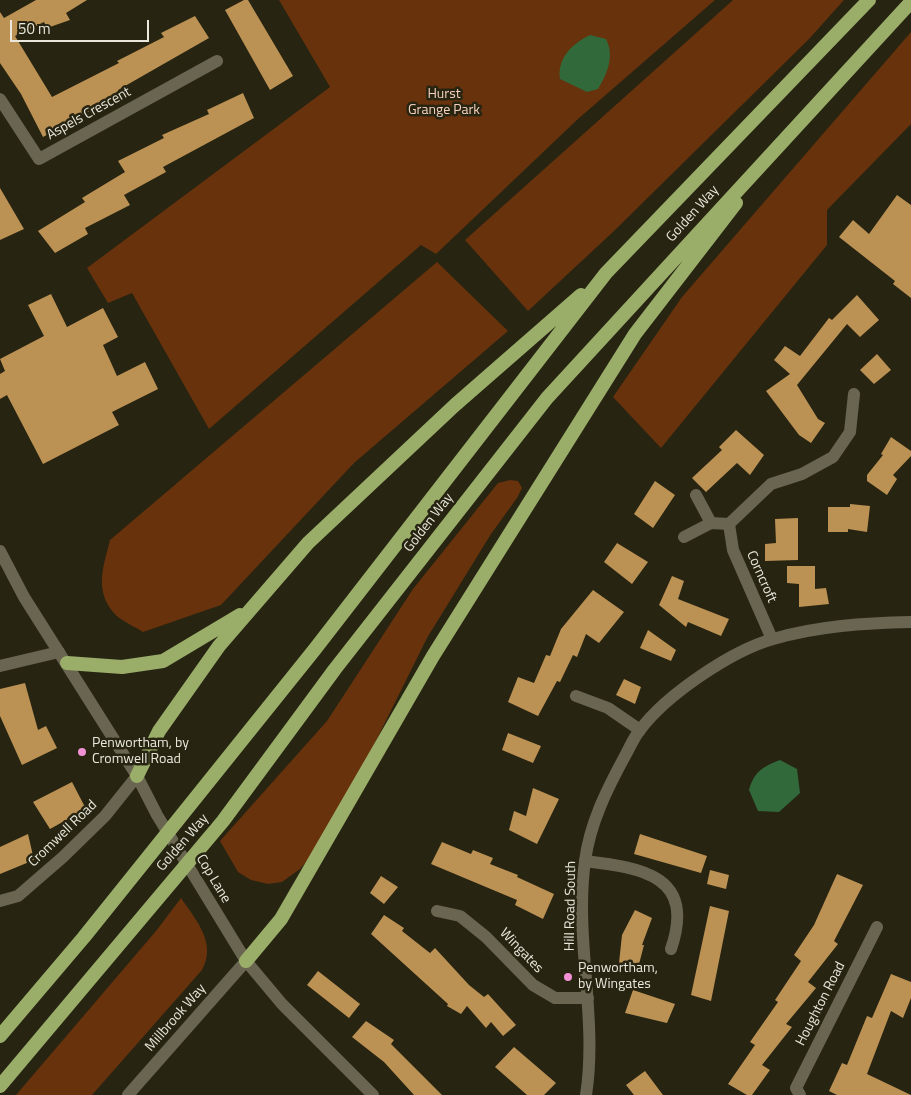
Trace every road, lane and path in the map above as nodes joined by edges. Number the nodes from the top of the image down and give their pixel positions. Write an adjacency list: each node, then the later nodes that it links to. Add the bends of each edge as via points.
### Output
1 (869, 0): 6 (highway, Golden Way)
2 (911, 2): 5 (highway, Golden Way)
3 (217, 62): 4 (street, Aspels Crescent, via 39,159)
4 (0, 99)
5 (794, 127): 26 (highway, via 635,334 433,656 281,920); 29 (highway, Golden Way, via 547,398 335,670 223,821)
6 (606, 273): 13 (highway, via 456,405 308,543); 28 (highway, Golden Way, via 315,649)
7 (854, 394): 10 (street, via 850,432 833,457 802,474 771,484)
8 (696, 495): 9 (street)
9 (711, 523): 10 (street); 11 (street)
10 (729, 524): 15 (street, Corncroft, via 733,550)
11 (684, 537)
12 (0, 551): 16 (street, Cop Lane, via 24,597)
13 (252, 608): 16 (highway, via 163,661 122,667); 20 (highway, via 219,646 159,731)
14 (911, 622): 15 (street, Hill Road South, via 824,627)
15 (772, 639): 19 (street, Hill Road South, via 749,648 694,680)
16 (63, 657): 17 (street); 20 (street, Cop Lane)
17 (0, 666)
18 (576, 696): 19 (street, via 608,708)
19 (640, 730): 21 (street, Hill Road South, via 607,789)
20 (137, 776): 22 (street, Cromwell Road, via 105,816 64,857 18,896); 26 (street, Cop Lane, via 157,815)
21 (585, 861): 25 (street, via 634,869 656,878 667,888 677,903 679,915); 27 (street, Hill Road South, via 584,932)
22 (0, 901)
23 (437, 910): 27 (street, Wingates, via 460,916 486,936 533,985 555,998)
24 (877, 927): 33 (street, Houghton Road, via 796,1088)
25 (671, 949)
26 (246, 961): 30 (street, Millbrook Way); 31 (street, Cop Lane, via 282,1004)
27 (588, 998): 32 (street, Hill Road South)
28 (0, 1036)
29 (0, 1086)
30 (128, 1095)
31 (372, 1095)
32 (586, 1095)
33 (800, 1095)

